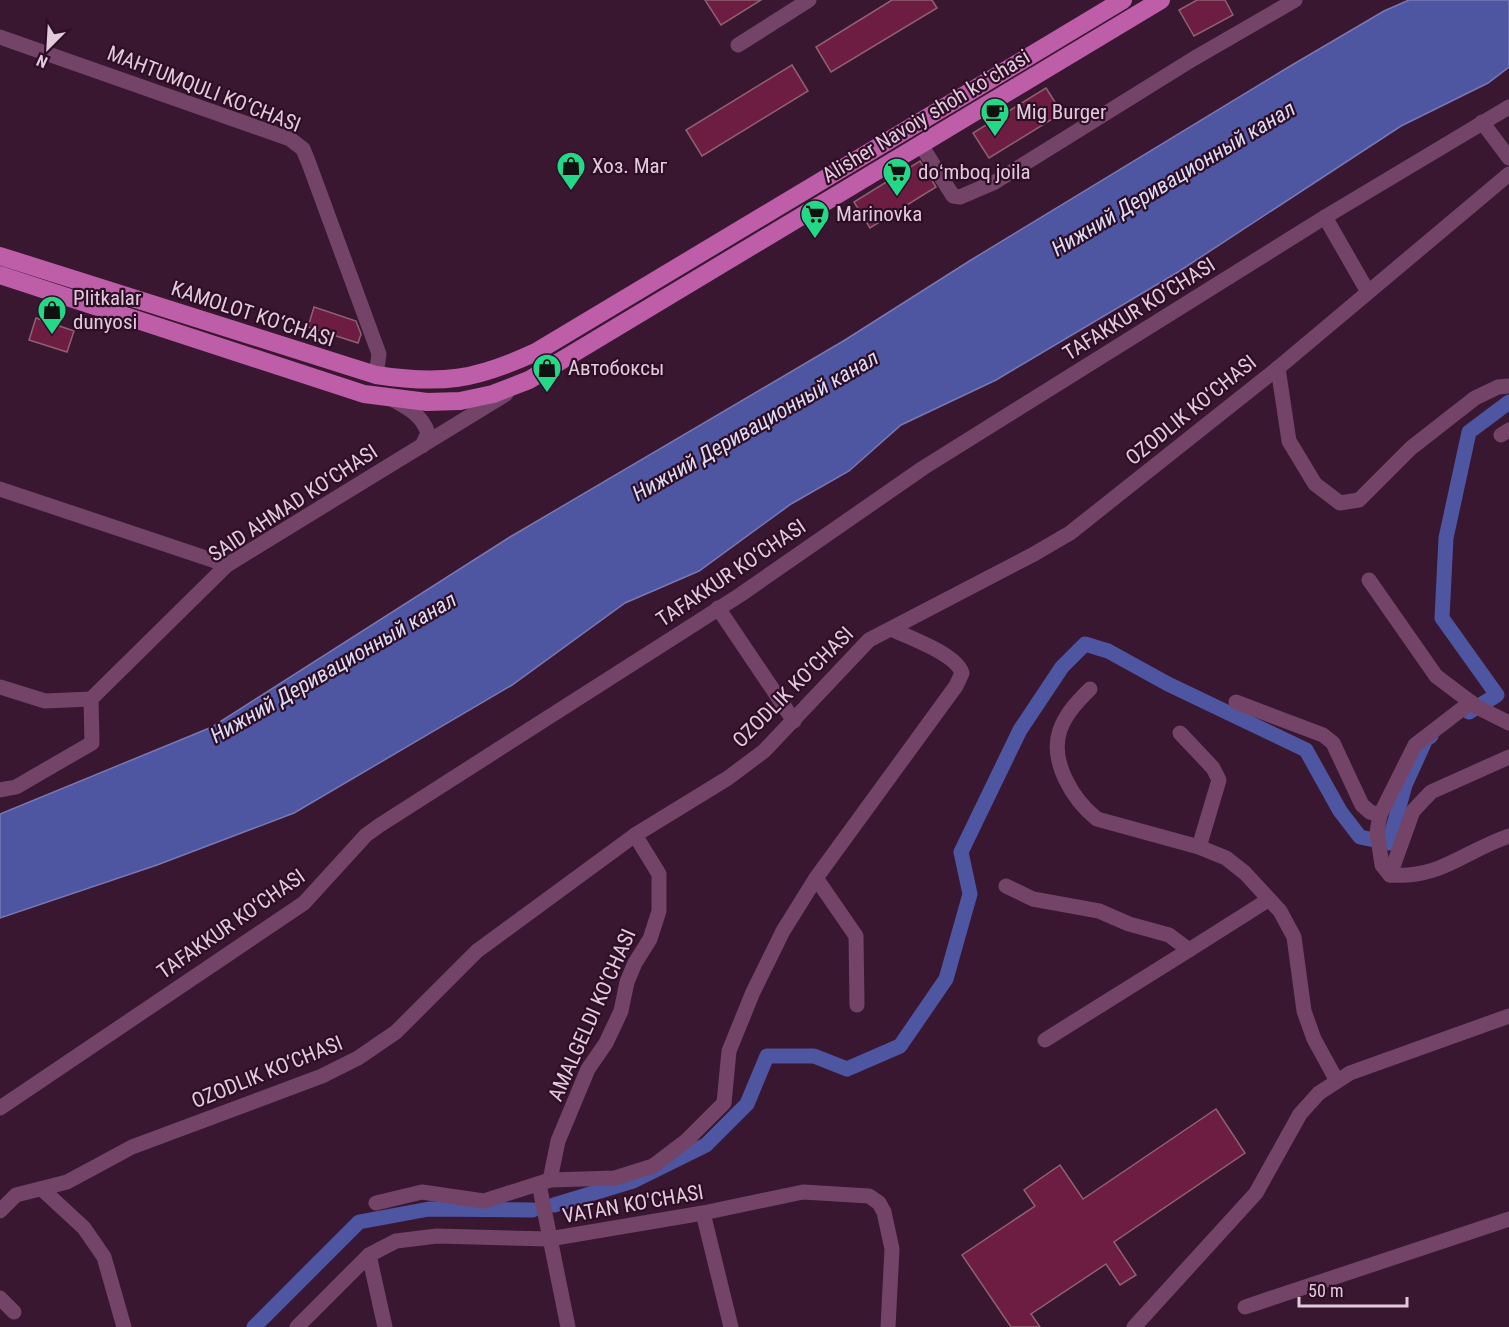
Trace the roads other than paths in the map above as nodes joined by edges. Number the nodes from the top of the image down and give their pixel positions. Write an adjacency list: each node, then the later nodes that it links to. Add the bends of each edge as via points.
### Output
1 (809, 0): 6 (street)
2 (1123, 0): 7 (main road, Alisher Navoiy shoh koʻchasi)
3 (1161, 0): 9 (main road, Alisher Navoiy shoh koʻchasi)
4 (1295, 0): 11 (street, via 995,182 960,197 953,196)
5 (0, 37): 20 (street, MAHTUMQULI KO‘CHASI, via 298,144 308,161 379,354)
6 (738, 45)
7 (970, 92): 9 (main road); 19 (main road, Alisher Navoiy shoh koʻchasi, via 536,352)
8 (1509, 107): 10 (street, TAFAKKUR KO‘CHASI)
9 (980, 109): 11 (main road, Alisher Navoiy shoh koʻchasi)
10 (1482, 122): 12 (street); 14 (street, TAFAKKUR KO‘CHASI)
11 (921, 145): 21 (main road, Alisher Navoiy shoh koʻchasi)
12 (1509, 158)
13 (1509, 174): 17 (street, OZODLIK KO‘CHASI)
14 (1325, 217): 17 (street); 28 (street, TAFAKKUR KO‘CHASI, via 923,468)
15 (0, 256): 20 (main road, KAMOLOT KO‘CHASI)
16 (0, 275): 23 (main road, Alisher Navoiy shoh koʻchasi, via 330,384)
17 (1368, 292): 18 (street, OZODLIK KO‘CHASI)
18 (1278, 368): 22 (street, via 1289,441 1315,484 1340,503 1359,500 1412,448 1475,398); 29 (street, OZODLIK KO‘CHASI, via 1070,532)
19 (498, 369): 20 (main road, KAMOLOT KO‘CHASI, via 454,380)
20 (376, 375)
21 (529, 380): 23 (main road, Alisher Navoiy shoh koʻchasi, via 460,401); 24 (street, SAID AHMAD KO‘CHASI)
22 (1509, 386)
23 (392, 399): 24 (street, via 425,422 428,433)
24 (422, 446): 26 (street, SAID AHMAD KO‘CHASI)
25 (0, 489): 26 (street)
26 (226, 565): 32 (street, SAID AHMAD KO‘CHASI)
27 (1369, 580): 34 (street, via 1426,664)
28 (718, 608): 35 (street); 53 (street, TAFAKKUR KO‘CHASI, via 380,825 366,835 304,903)
29 (891, 629): 35 (street, OZODLIK KO‘CHASI, via 869,640); 45 (street, via 941,653 960,666 962,673)
30 (0, 687): 32 (street, via 45,701)
31 (1090, 689): 43 (street, via 1070,711 1059,733 1058,755 1073,792 1097,819)
32 (91, 699): 39 (street, via 92,743 16,787)
33 (1236, 702): 40 (street, via 1323,735 1333,743 1362,805)
34 (1471, 702): 36 (street); 40 (street, via 1415,745)
35 (794, 721): 41 (street, OZODLIK KO‘CHASI, via 737,771)
36 (1509, 723)
37 (1180, 733): 43 (street, via 1214,768 1219,780)
38 (1509, 757): 44 (street, via 1431,792 1413,811)
39 (0, 790)
40 (1380, 815): 44 (street, via 1382,865)
41 (635, 836): 54 (street, AMALGELDI KO‘CHASI, via 659,874 659,911 650,939 627,982 621,1011 588,1069); 55 (street, OZODLIK KO‘CHASI, via 477,951 396,1032 358,1058 322,1076 132,1147 67,1182)
42 (1509, 836): 44 (street, via 1431,873)
43 (1199, 847): 47 (street, via 1226,858)
44 (1390, 875)
45 (816, 878): 49 (street, via 856,936); 54 (street, via 783,931 745,1011 726,1062 726,1094 720,1109 663,1159 638,1173 615,1179)
46 (1006, 886): 48 (street, via 1033,899 1099,911 1169,935)
47 (1268, 900): 48 (street); 52 (street, via 1288,922 1304,1011 1314,1040)
48 (1189, 950): 51 (street)
49 (857, 1005)
50 (1509, 1016): 52 (street)
51 (1045, 1040)
52 (1337, 1081): 71 (street, via 1309,1101 1256,1193)
53 (0, 1108)
54 (545, 1182): 56 (street, via 484,1201 422,1192); 60 (street)
55 (43, 1190): 57 (street, OZODLIK KO‘CHASI, via 16,1195); 65 (street, via 84,1228 104,1257)
56 (376, 1203)
57 (0, 1211)
58 (703, 1213): 60 (street, VATAN KO'CHASI); 69 (street); 70 (street, VATAN KO'CHASI, via 803,1192 869,1196 884,1212 892,1249)
59 (1509, 1219): 63 (street)
60 (549, 1239): 61 (street, VATAN KO'CHASI, via 429,1236 396,1241); 68 (street)
61 (369, 1255): 66 (street, VATAN KO'CHASI); 67 (street)
62 (0, 1298): 64 (street)
63 (1245, 1307)
64 (14, 1312)
65 (124, 1327)
66 (297, 1327)
67 (385, 1327)
68 (568, 1327)
69 (730, 1327)
70 (888, 1327)
71 (1134, 1327)

